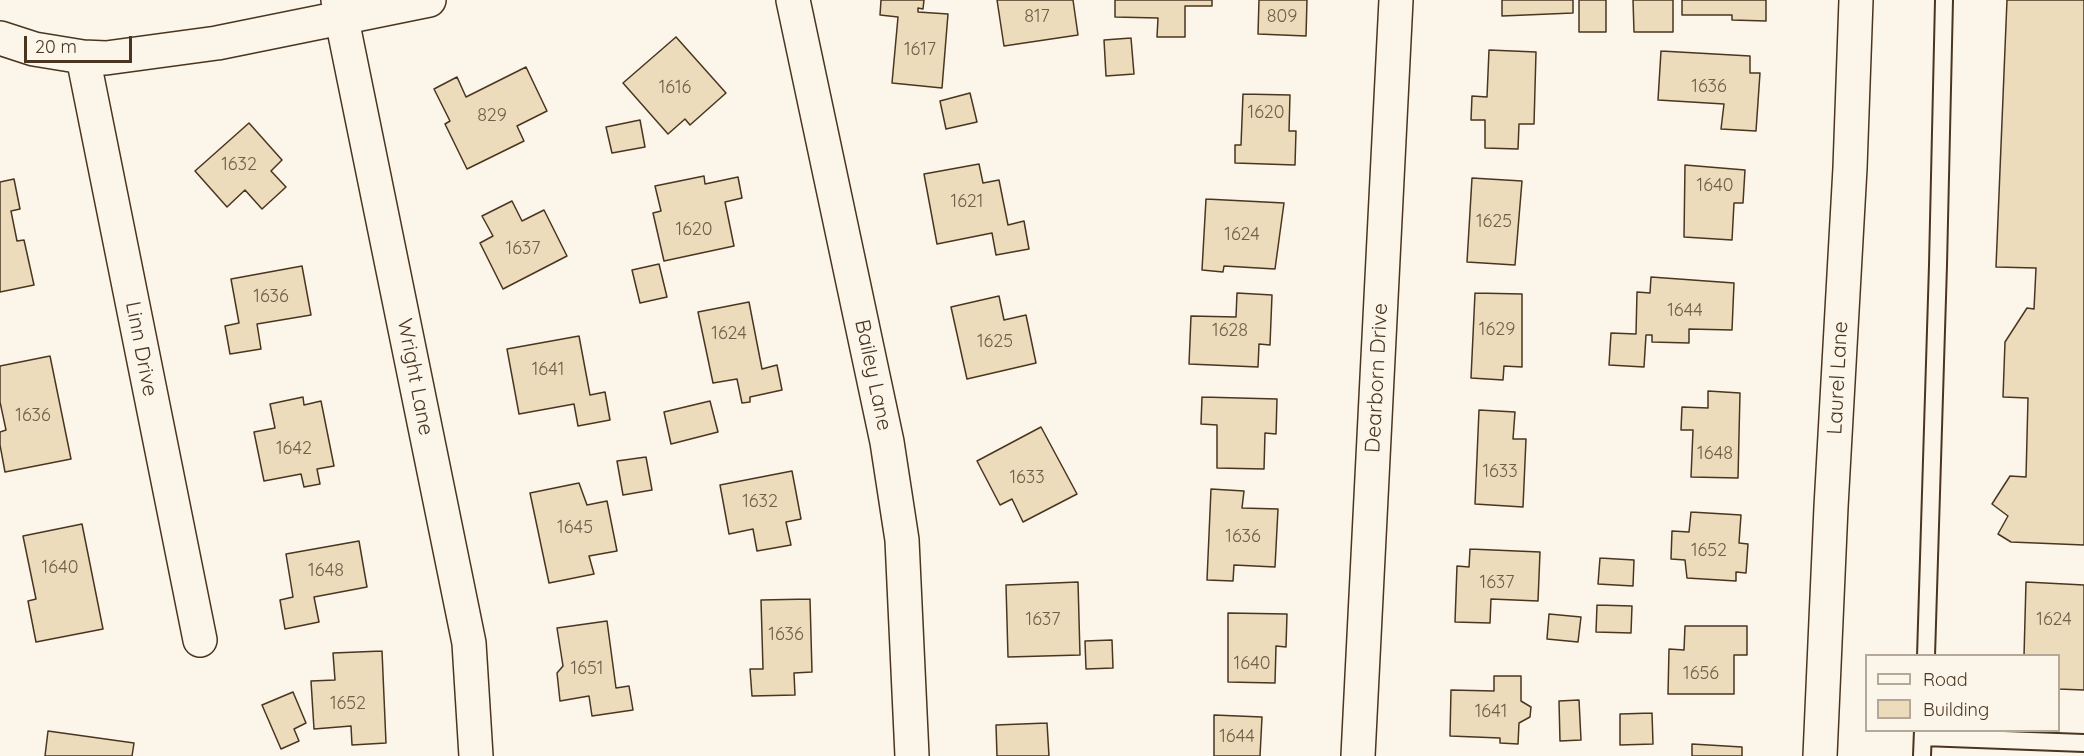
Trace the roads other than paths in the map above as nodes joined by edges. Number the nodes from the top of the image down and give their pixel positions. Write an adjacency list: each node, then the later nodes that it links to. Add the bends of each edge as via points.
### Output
1 (429, 0): 6 (street)
2 (793, 0): 14 (street, Bailey Lane, via 887,442 902,540)
3 (1396, 0): 15 (street, Dearborn Drive)
4 (1856, 0): 16 (street, Laurel Lane)
5 (1944, 0): 10 (lane)
6 (340, 9): 8 (street, via 217,43 106,58); 13 (street, Wright Lane, via 469,643)
7 (0, 38): 8 (street, via 34,49)
8 (83, 57): 9 (street, Linn Drive)
9 (200, 640)
10 (1926, 654)
11 (1923, 734): 12 (lane); 17 (lane)
12 (2084, 743)
13 (476, 756)
14 (912, 756)
15 (1358, 756)
16 (1820, 756)
17 (1922, 756)

